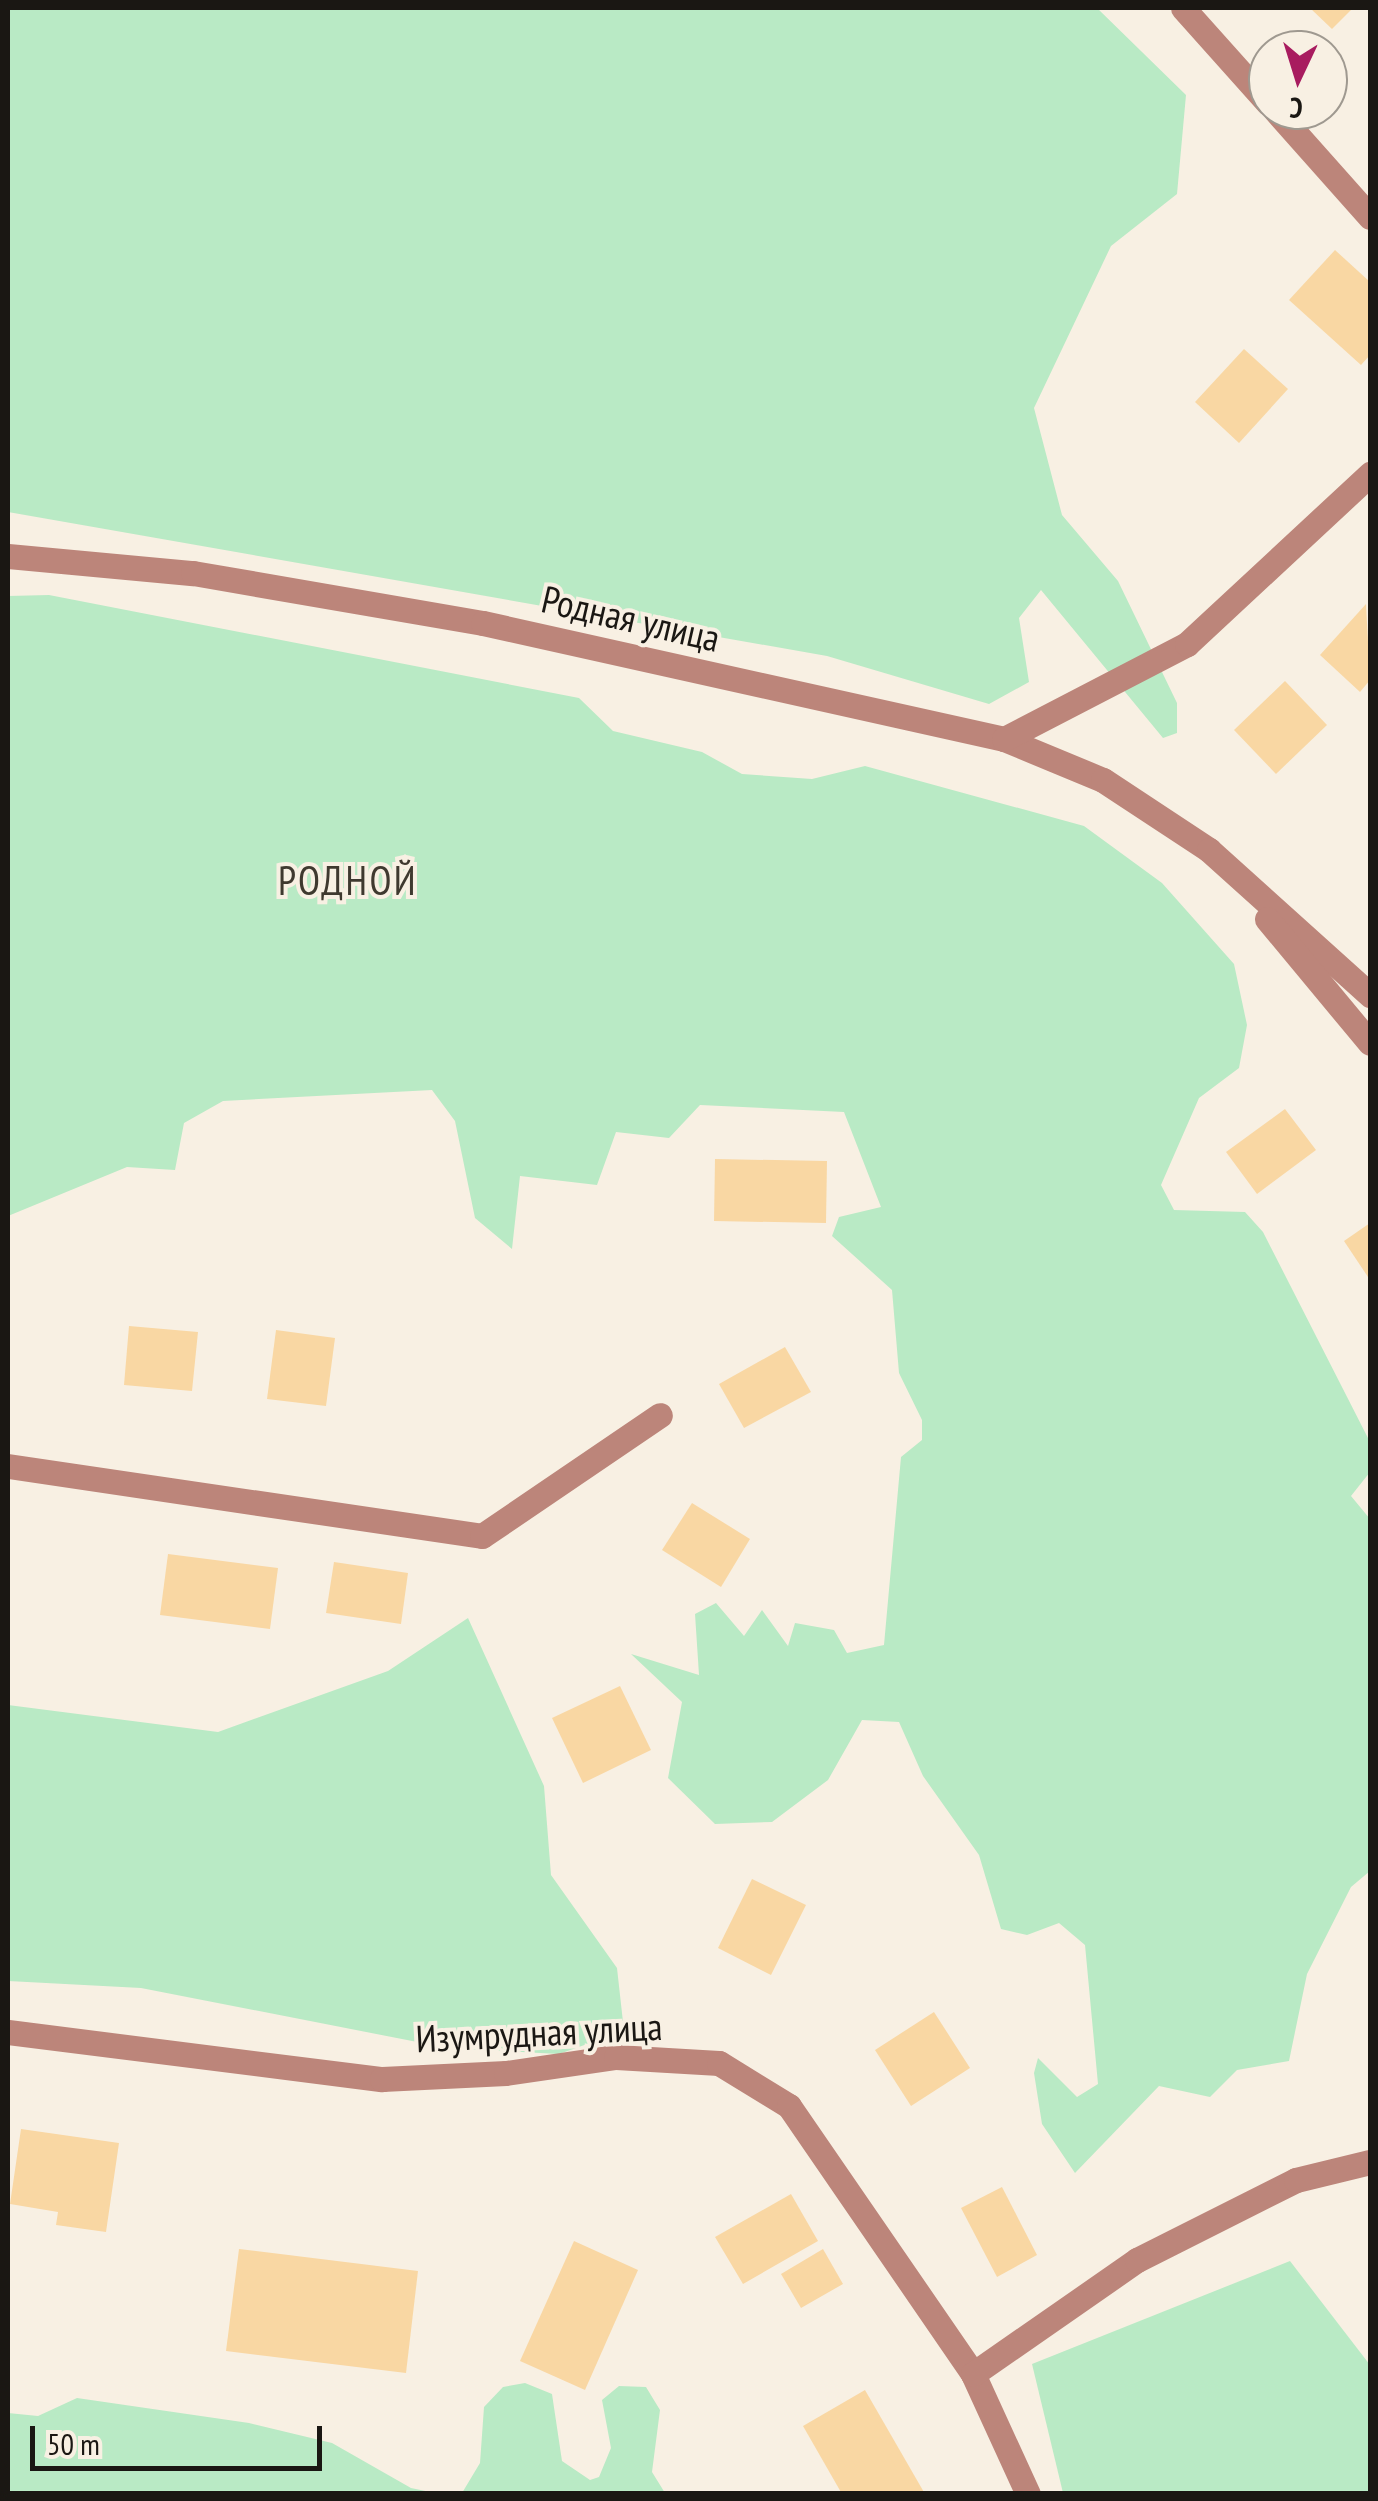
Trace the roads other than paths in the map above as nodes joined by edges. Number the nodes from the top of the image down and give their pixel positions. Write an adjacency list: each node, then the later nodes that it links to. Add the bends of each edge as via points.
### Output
1 (1183, 8): 2 (street)
2 (1248, 80)
3 (1293, 130): 4 (street)
4 (1370, 216)
5 (1370, 474): 7 (street, via 1187,644)
6 (8, 556): 7 (street, Родная улица, via 193,573 482,623)
7 (1004, 739): 8 (street, Родная улица, via 1103,780)
8 (1209, 850): 9 (street, Родная улица); 10 (street, Родная улица)
9 (1370, 995)
10 (1370, 1043)
11 (660, 1416): 12 (street, via 482,1536)
12 (8, 1466)
13 (8, 2032): 15 (street, Изумрудная улица, via 382,2079 506,2073 616,2058 718,2063 789,2106)
14 (1370, 2162): 15 (street, via 1296,2180 1137,2260)
15 (974, 2374): 16 (street, Изумрудная улица)
16 (1028, 2494)

